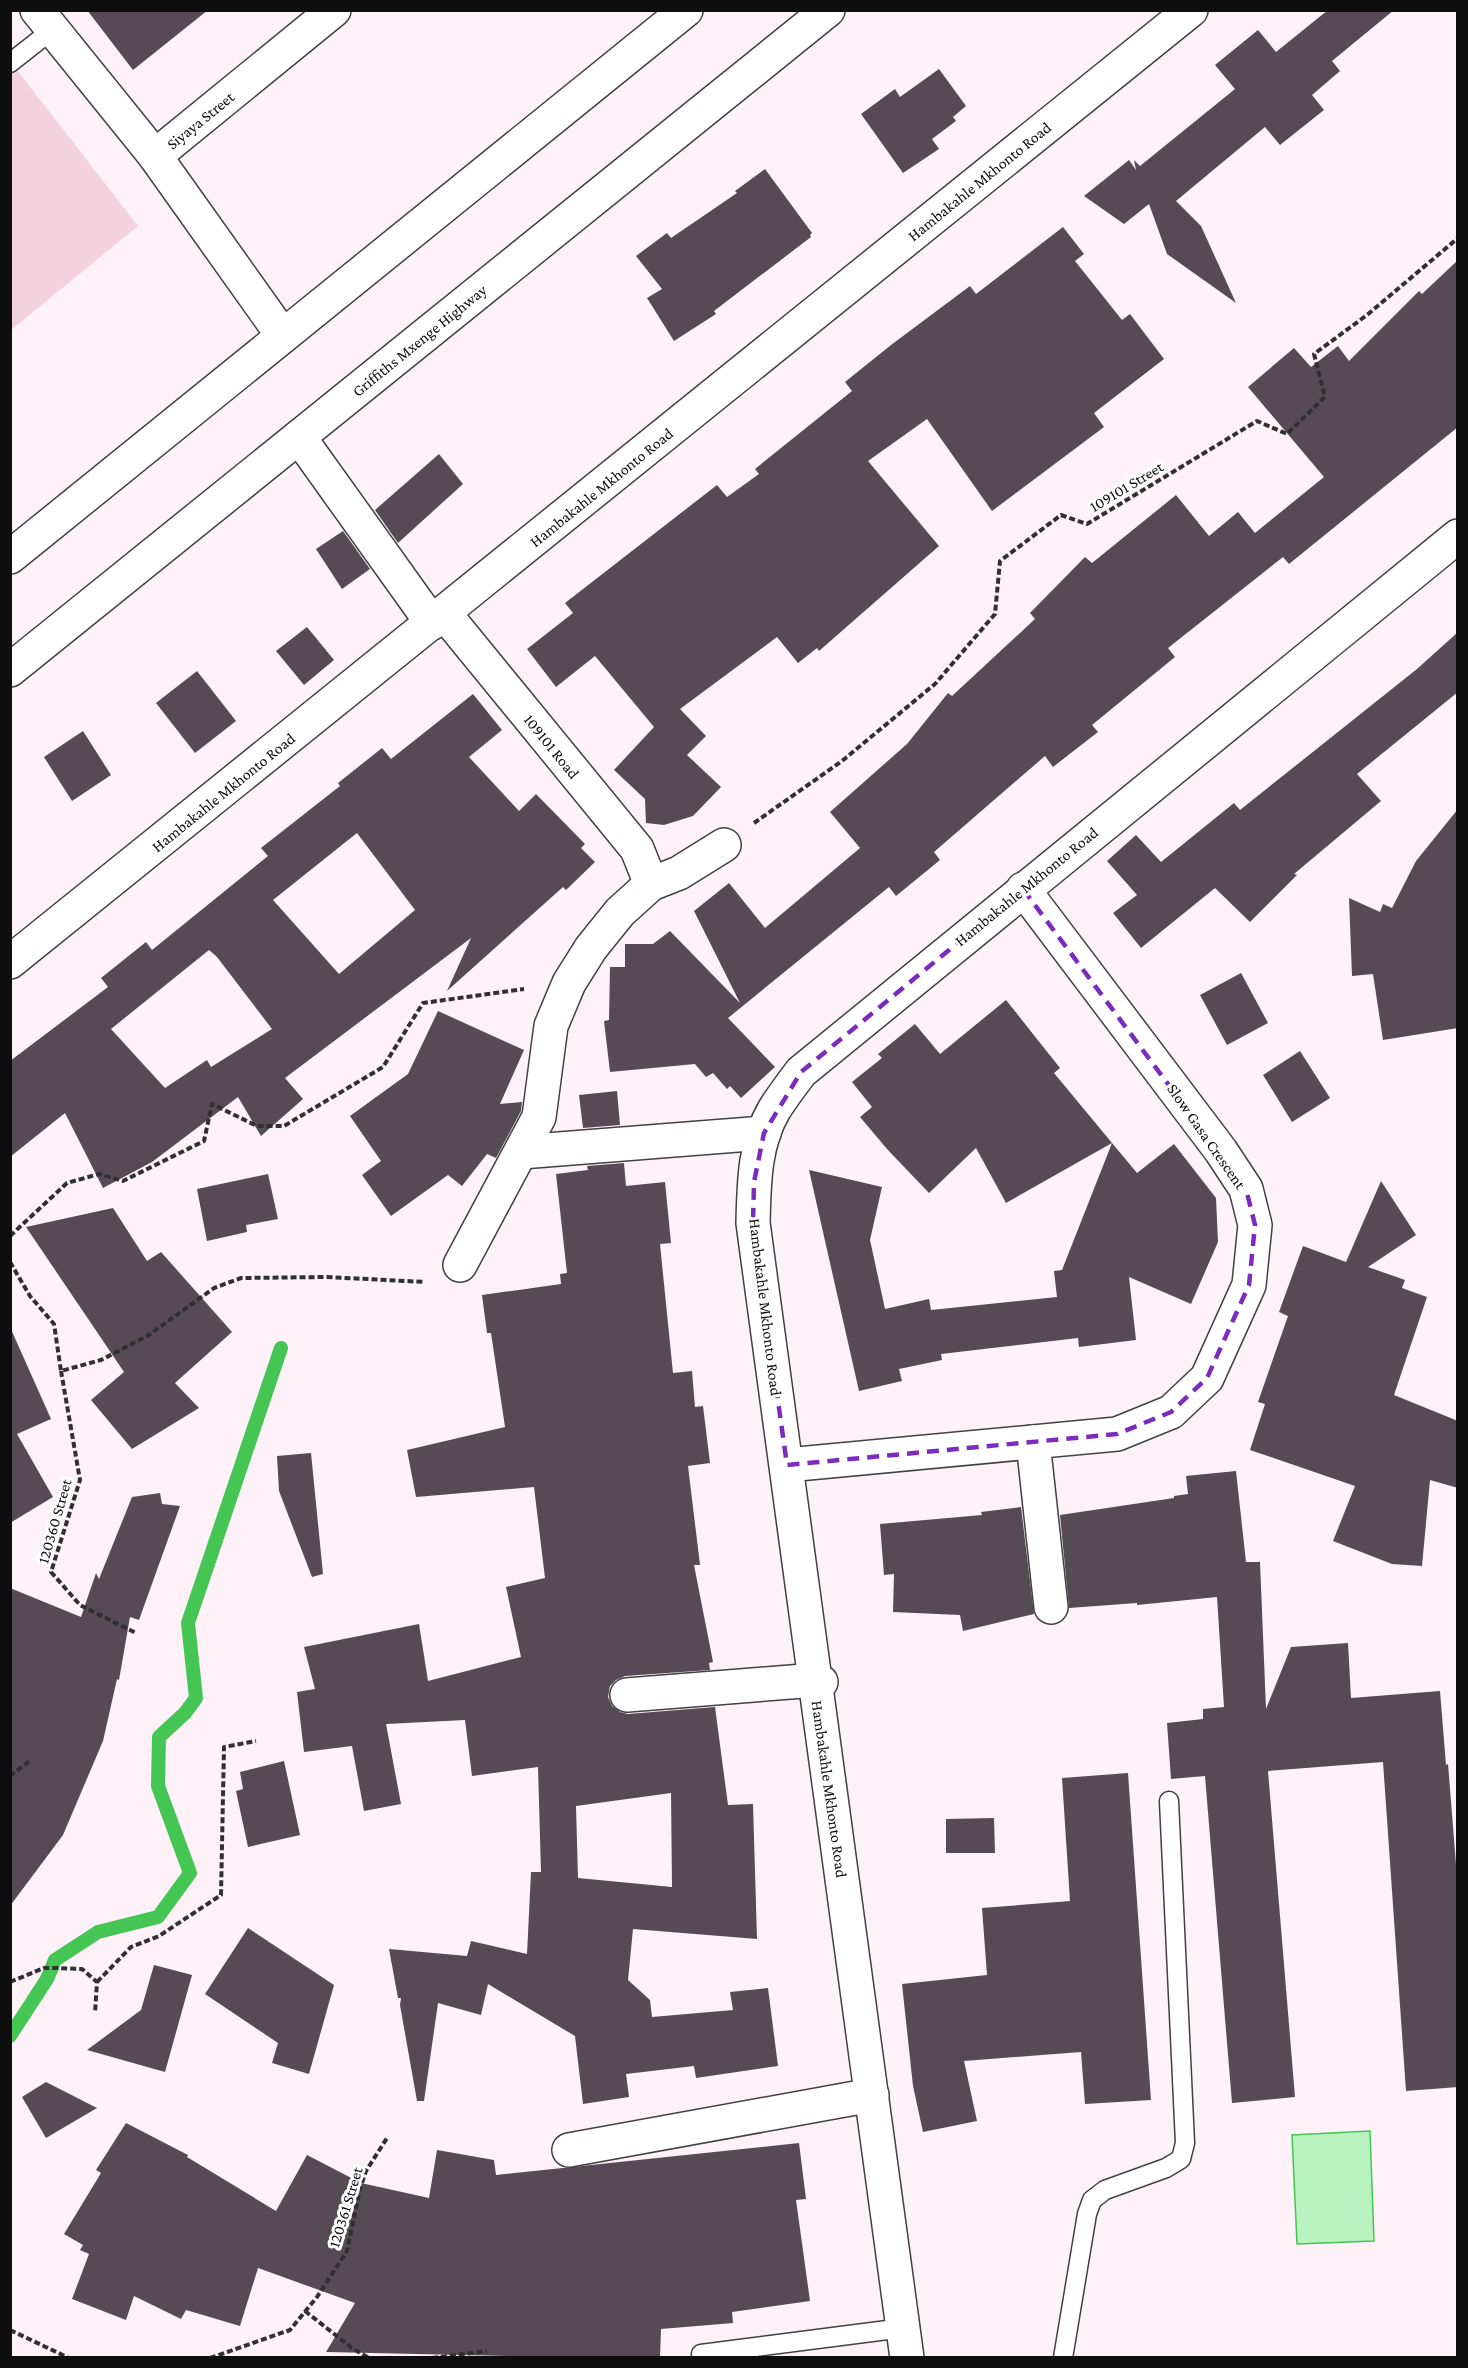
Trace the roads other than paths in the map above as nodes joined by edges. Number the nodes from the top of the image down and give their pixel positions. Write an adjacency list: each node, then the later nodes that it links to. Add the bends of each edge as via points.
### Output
1 (334, 10): 7 (street, Siyaya Street)
2 (686, 10): 8 (street)
3 (828, 10): 9 (street, Griffiths Mxenge Highway)
4 (1191, 10): 12 (street, Hambakahle Mkhonto Road)
5 (45, 20): 6 (lane); 7 (street, Siyaya Street)
6 (10, 63)
7 (155, 156): 8 (street)
8 (283, 336): 11 (street)
9 (299, 437): 12 (street, 109101 Road); 13 (street, Griffiths Mxenge Highway)
10 (1458, 536): 16 (street, Hambakahle Mkhonto Road)
11 (10, 557)
12 (438, 618): 15 (street, 109101 Road, via 637,849); 17 (street, Hambakahle Mkhonto Road)
13 (10, 670)
14 (724, 845): 15 (street, via 679,873)
15 (651, 884): 19 (street, via 620,912 569,983 551,1026 539,1117)
16 (1023, 889): 18 (street, Hambakahle Mkhonto Road, via 801,1072 773,1112); 21 (street, Slow Gasa Crescent, via 1221,1151 1246,1189 1255,1225 1250,1285 1207,1378 1171,1412 1117,1434)
17 (10, 962)
18 (764, 1133): 19 (street); 22 (street, Hambakahle Mkhonto Road, via 754,1182 753,1223)
19 (521, 1152): 20 (street)
20 (460, 1265)
21 (1033, 1442): 22 (street, Slow Gasa Crescent); 23 (street)
22 (787, 1465): 24 (street, Hambakahle Mkhonto Road)
23 (1051, 1607)
24 (818, 1681): 25 (street); 27 (street, Hambakahle Mkhonto Road)
25 (627, 1695)
26 (1168, 1801): 31 (lane, via 1185,2143 1181,2159 1174,2164 1105,2190 1092,2200)
27 (872, 2095): 28 (street); 29 (street, Hambakahle Mkhonto Road)
28 (569, 2151)
29 (905, 2343): 30 (lane)
30 (701, 2354)
31 (1063, 2358)

